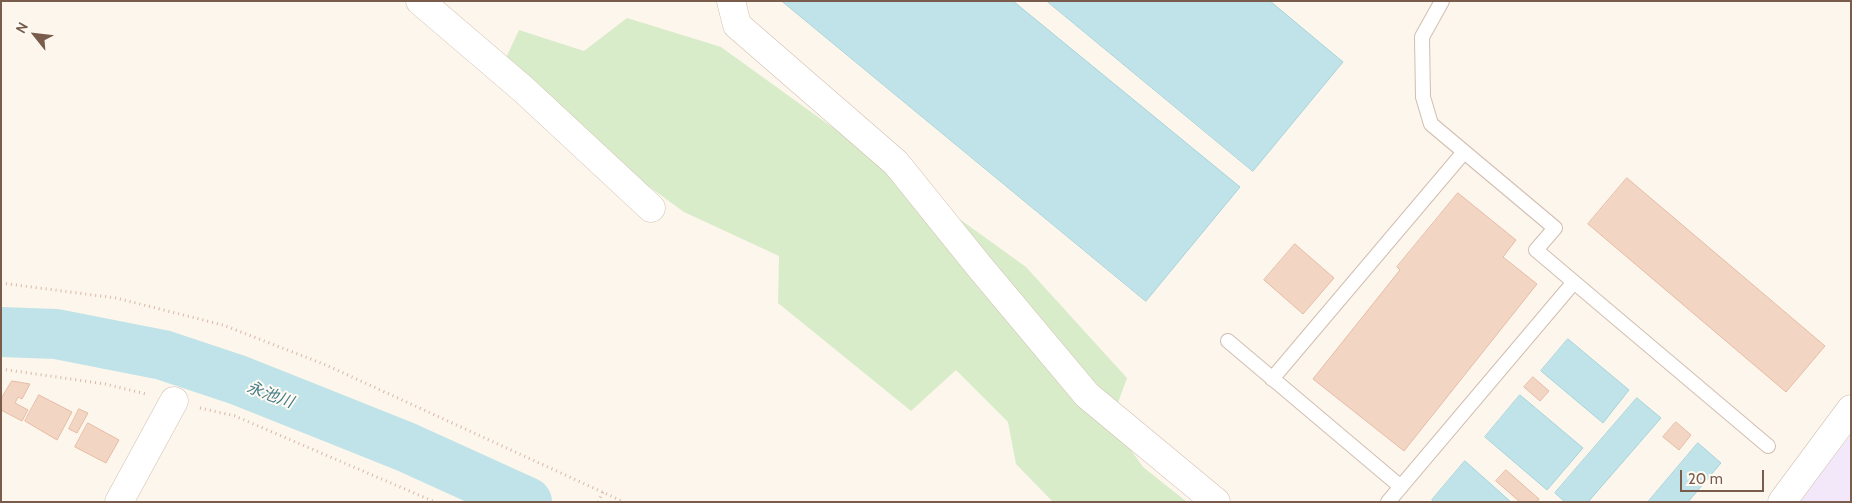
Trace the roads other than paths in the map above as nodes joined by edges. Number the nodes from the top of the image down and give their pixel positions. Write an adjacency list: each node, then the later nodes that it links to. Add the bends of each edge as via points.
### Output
1 (420, 1): 5 (street, via 523,89)
2 (731, 1): 14 (street, via 737,25 896,162 1087,395)
3 (1442, 1): 4 (lane, via 1422,36 1423,97 1431,124)
4 (1464, 152): 6 (lane, via 1555,228 1536,250); 8 (lane)
5 (651, 208)
6 (1574, 282): 11 (lane); 12 (lane)
7 (1228, 341): 8 (lane)
8 (1272, 379): 12 (lane)
9 (174, 401): 13 (street)
10 (1851, 409): 16 (street)
11 (1768, 446)
12 (1401, 487): 15 (lane)
13 (119, 502)
14 (1216, 502)
15 (1388, 502)
16 (1782, 502)

